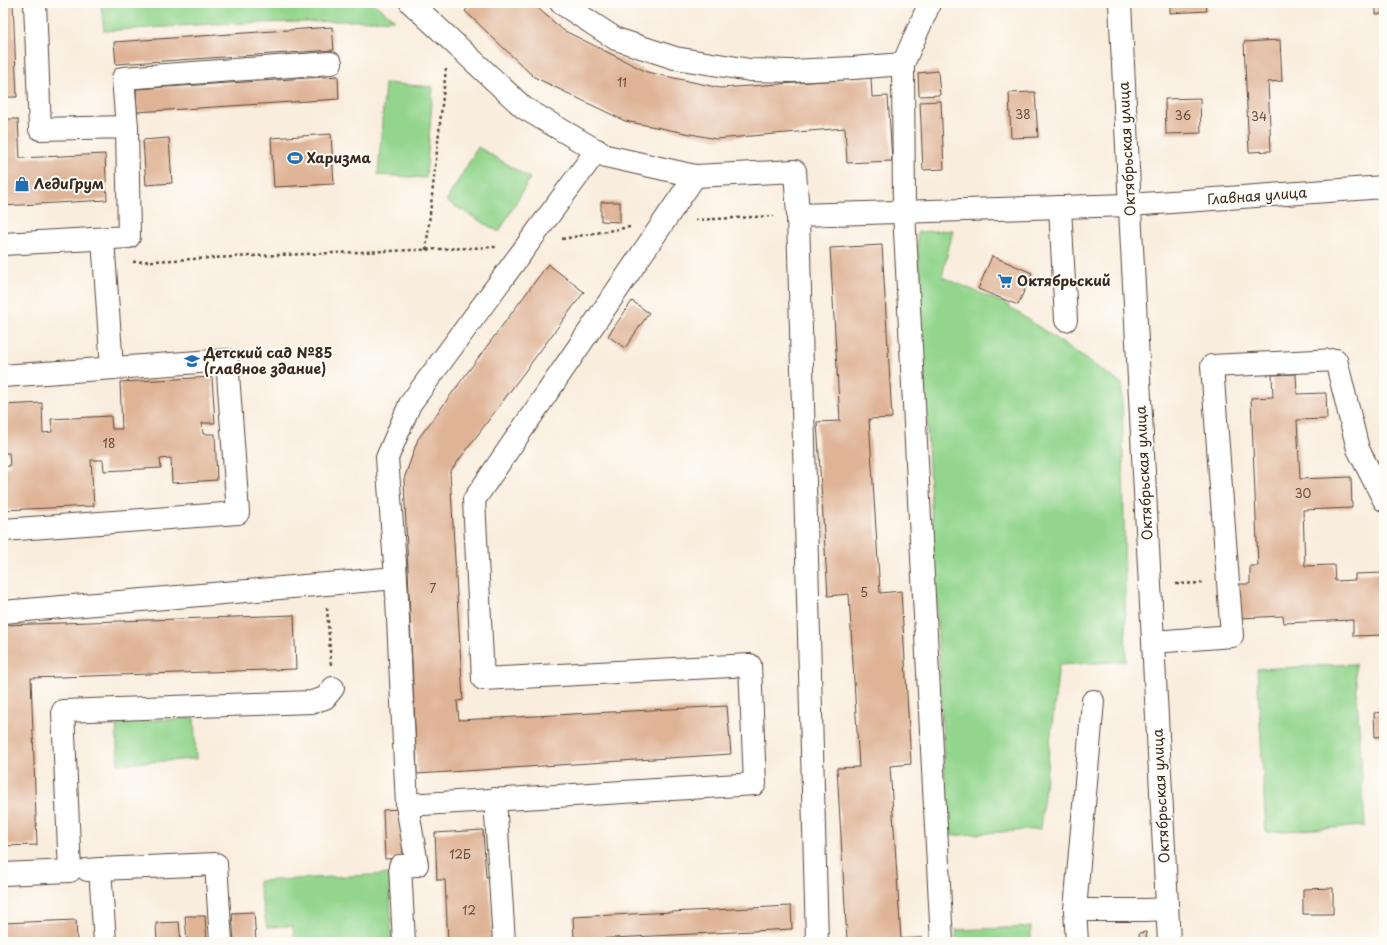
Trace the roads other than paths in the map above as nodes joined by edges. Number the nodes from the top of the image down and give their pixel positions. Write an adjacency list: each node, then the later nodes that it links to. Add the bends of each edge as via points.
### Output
1 (35, 3): 8 (street, via 40,129)
2 (411, 3): 9 (street, via 524,108)
3 (561, 3): 7 (street, via 616,39 675,58 750,70 792,71)
4 (928, 3): 7 (street)
5 (1120, 3): 12 (street, Октябрьская улица)
6 (331, 63): 8 (street, via 123,78)
7 (903, 64): 14 (street)
8 (127, 127): 16 (street, via 129,237)
9 (597, 150): 10 (street, via 606,156); 23 (street, via 410,404 386,458)
10 (695, 176): 15 (street, via 795,171); 28 (street, via 474,500 483,679 750,665 755,784)
11 (1384, 188): 12 (street, Главная улица)
12 (1129, 205): 13 (street, Главная улица); 25 (street, Октябрьская улица)
13 (1060, 207): 14 (street, Главная улица); 18 (street)
14 (904, 212): 15 (street, Главная улица); 40 (street)
15 (798, 215): 39 (street)
16 (103, 239): 17 (street); 19 (street)
17 (3, 244)
18 (1066, 320)
19 (112, 368): 20 (street); 22 (street, via 227,360 238,513)
20 (3, 376)
21 (1384, 500): 25 (street, via 1358,448 1336,360 1212,366 1232,636)
22 (3, 530)
23 (396, 578): 24 (street); 29 (street)
24 (3, 612)
25 (1152, 642): 33 (street, Октябрьская улица)
26 (333, 688): 31 (street, via 325,698 312,702 63,711)
27 (1093, 702): 34 (street)
28 (495, 799): 29 (street); 38 (street)
29 (407, 805): 37 (street, via 417,865 400,866)
30 (100, 869): 31 (street); 35 (street); 36 (street, via 216,864)
31 (70, 871): 32 (street)
32 (3, 874)
33 (1167, 909): 34 (street); 42 (street, Октябрьская улица)
34 (1075, 910): 41 (street)
35 (105, 942)
36 (221, 942)
37 (404, 942)
38 (504, 942)
39 (817, 942)
40 (942, 942)
41 (1077, 942)
42 (1169, 942)

